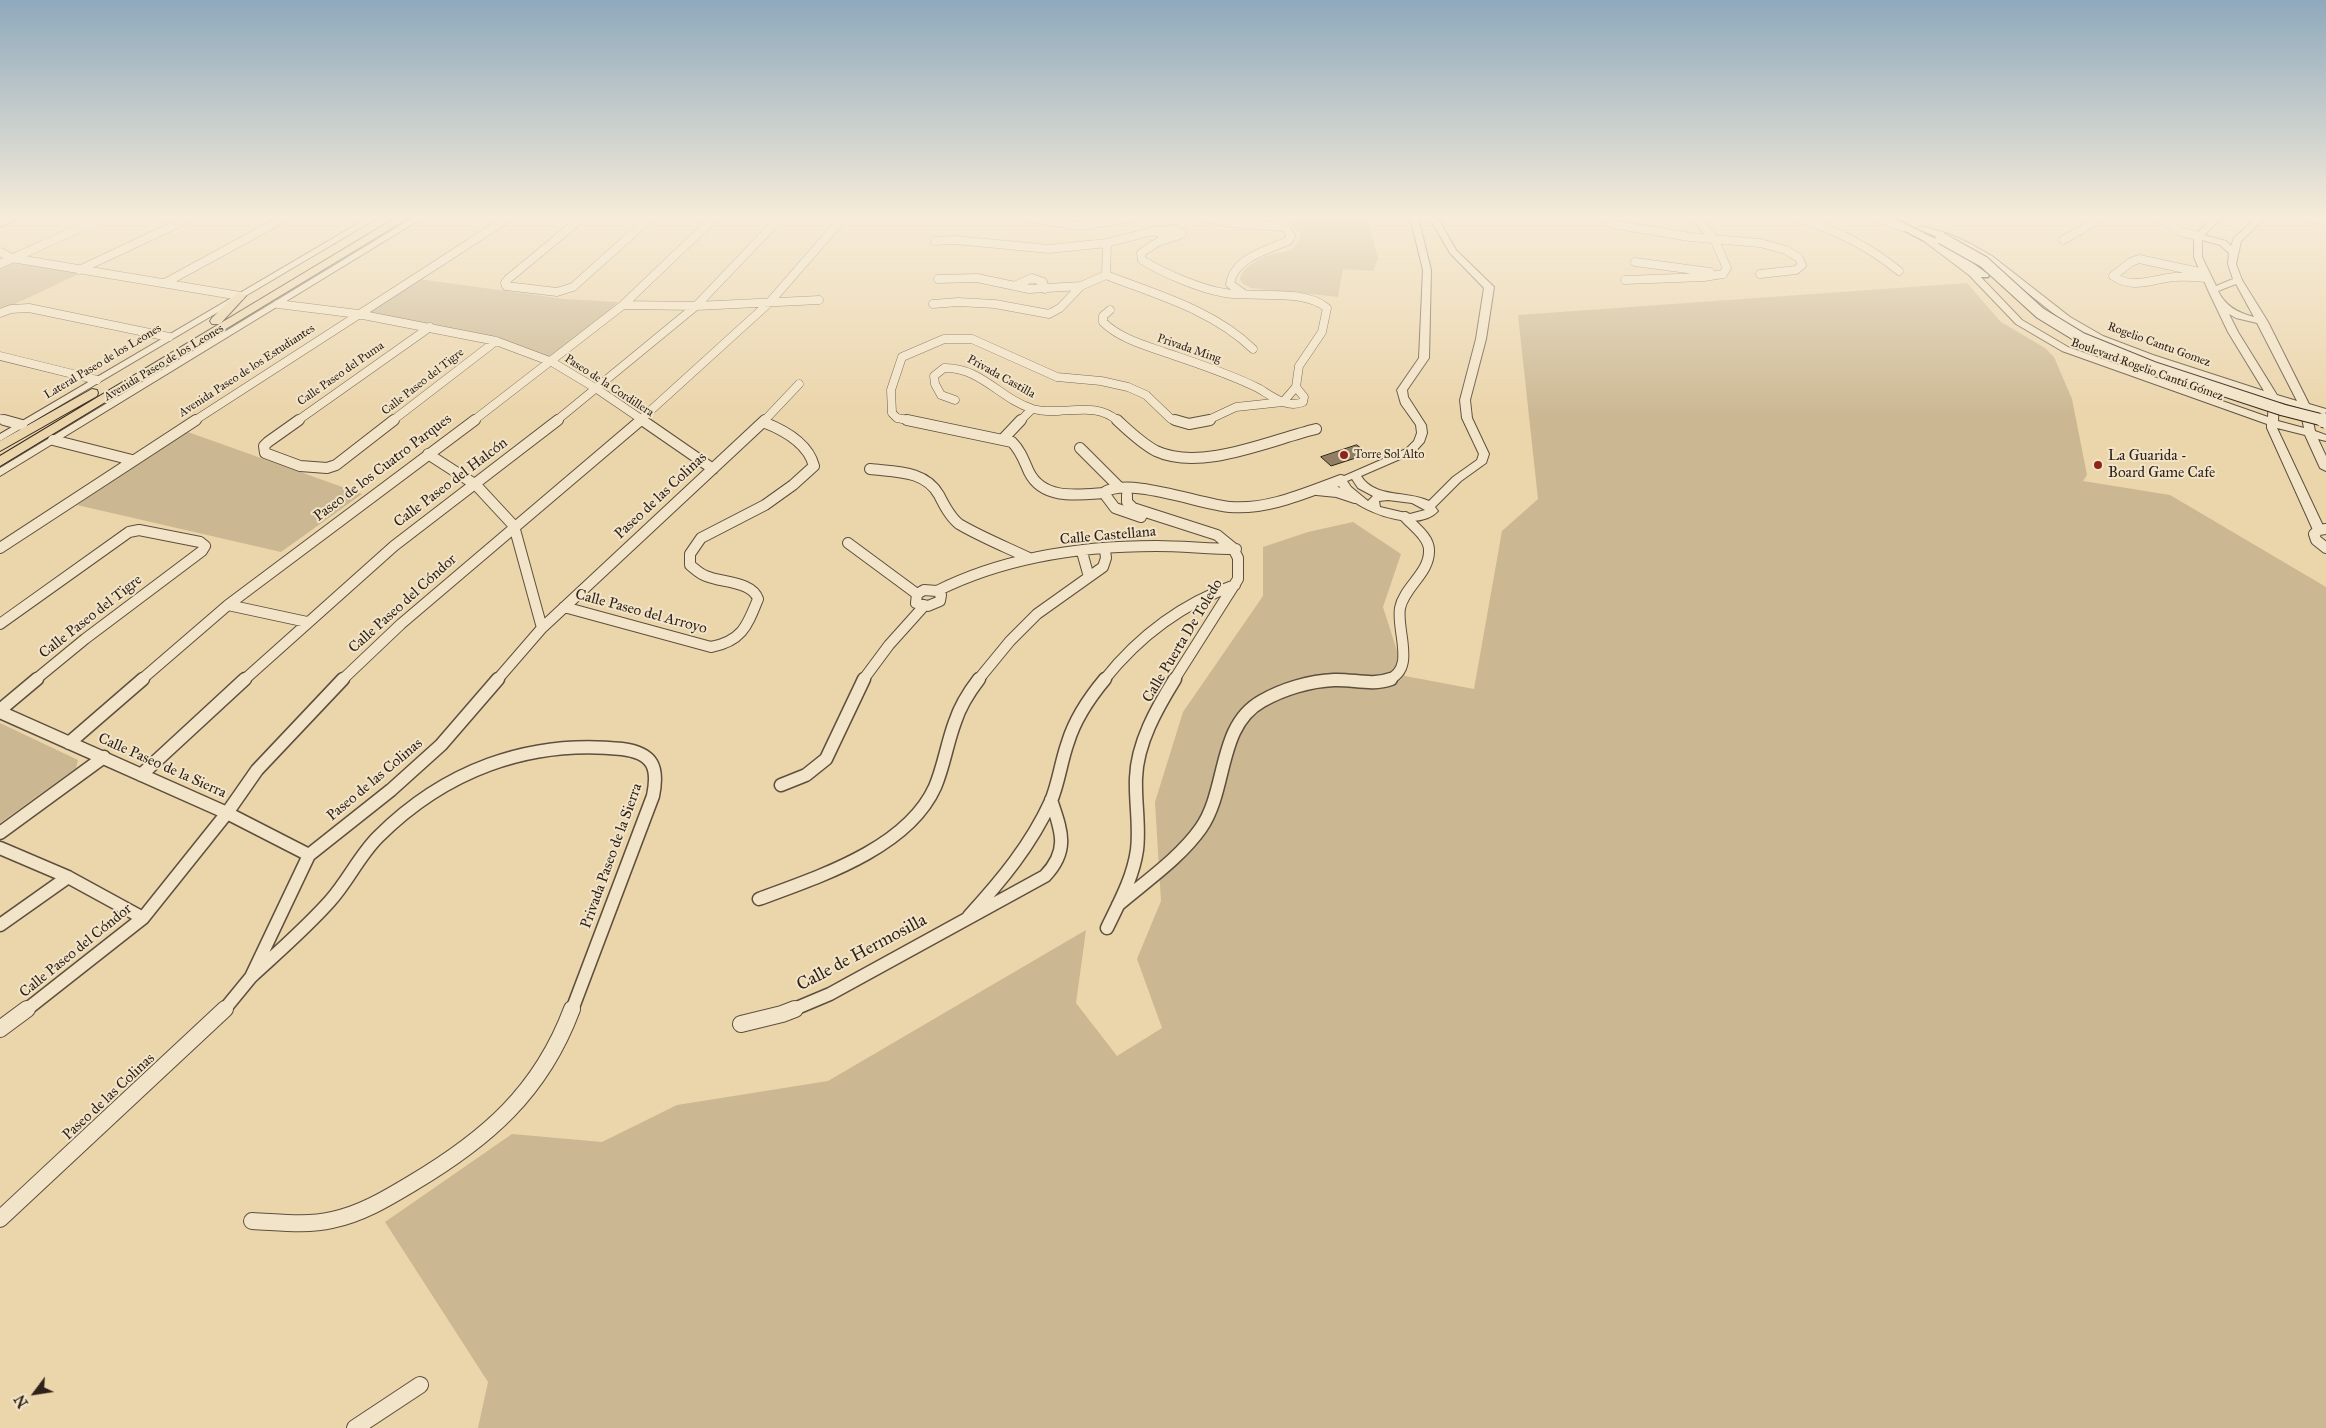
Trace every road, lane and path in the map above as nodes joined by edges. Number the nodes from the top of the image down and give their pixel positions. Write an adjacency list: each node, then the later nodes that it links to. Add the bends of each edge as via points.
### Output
1 (169, 284): 30 (street)
2 (261, 284): 30 (street, Lateral Paseo de los Leones)
3 (279, 284): 41 (main road, Avenida Paseo de los Leones)
4 (295, 284): 83 (main road, Avenida Paseo de los Leones)
5 (311, 284): 33 (street)
6 (406, 284): 40 (street, Avenida Paseo de los Estudiantes)
7 (505, 284): 8 (street, via 512,288 557,292)
8 (577, 284)
9 (645, 284): 36 (street, Paseo de los Cuatro Parques)
10 (717, 284): 37 (street, Calle Paseo del Halcón)
11 (786, 284): 32 (street, Calle Paseo del Cóndor)
12 (1003, 284): 26 (street, via 1045,289)
13 (1086, 284): 26 (street)
14 (1128, 284): 48 (street, via 1216,319 1233,329)
15 (1197, 284): 27 (street)
16 (1230, 284): 27 (street); 29 (street)
17 (1427, 284): 89 (street, via 1424,358 1401,392 1404,402 1421,424 1421,433 1416,446 1410,451)
18 (1487, 284): 99 (street, via 1489,291 1481,339 1465,400 1467,418 1484,454 1482,461)
19 (1982, 284): 59 (street, via 2020,322 2047,340)
20 (1993, 284): 71 (main road, Boulevard Rogelio Cantú Gómez, via 2025,314 2064,340 2165,378 2288,419)
21 (2008, 284): 69 (main road, Boulevard Rogelio Cantú Gómez, bridge, via 2040,313 2081,338 2164,371)
22 (2022, 284): 53 (street, Rogelio Cantu Gomez, via 2050,309 2089,333)
23 (2209, 284): 28 (street)
24 (2229, 284): 28 (street)
25 (2240, 284): 42 (street)
26 (1081, 286): 34 (street, via 1060,308 1049,314 995,304)
27 (1208, 287): 29 (street, via 1224,293)
28 (2213, 290): 35 (street)
29 (1244, 294): 55 (street, via 1306,298 1327,308 1320,338 1298,366)
30 (240, 296): 41 (main road); 46 (street, Lateral Paseo de los Leones)
31 (819, 300): 32 (street)
32 (769, 303): 37 (street); 66 (street, Calle Paseo del Cóndor)
33 (278, 304): 40 (street, Paseo de la Cordillera); 77 (street)
34 (933, 304)
35 (2221, 304): 42 (street, via 2239,316); 43 (street)
36 (623, 305): 37 (street); 50 (street, Paseo de los Cuatro Parques)
37 (696, 306): 56 (street, Calle Paseo del Halcón)
38 (1110, 310): 60 (street, Privada Ming, via 1103,316 1103,322 1110,329 1143,345 1240,379)
39 (0, 313): 46 (street, via 30,308)
40 (358, 314): 44 (street, Paseo de la Cordillera); 82 (street, Avenida Paseo de los Estudiantes)
41 (216, 321): 64 (main road, Avenida Paseo de los Leones)
42 (2263, 322): 45 (street)
43 (2231, 326): 45 (street, via 2247,324); 51 (street)
44 (430, 327): 47 (street, Paseo de la Cordillera); 84 (street, Calle Paseo del Puma, via 264,446 265,453 308,468 327,468)
45 (2270, 333): 61 (street)
46 (170, 337): 52 (street, Lateral Paseo de los Leones)
47 (496, 342): 50 (street, Paseo de la Cordillera); 84 (street, Calle Paseo del Tigre)
48 (1253, 348)
49 (0, 356): 52 (street)
50 (552, 362): 56 (street, Paseo de la Cordillera); 81 (street, Paseo de los Cuatro Parques)
51 (2261, 376): 53 (street, via 2242,381); 57 (street)
52 (97, 380): 70 (street, Lateral Paseo de los Leones)
53 (2222, 381): 57 (street, Rogelio Cantu Gomez); 59 (street, via 2230,394 2228,398)
54 (799, 384): 67 (street, Paseo de las Colinas)
55 (1296, 387): 60 (street); 60 (street, via 1304,397 1303,402 1296,405)
56 (597, 389): 66 (street, Paseo de la Cordillera); 91 (street, Calle Paseo del Halcón)
57 (2274, 399): 61 (street, Rogelio Cantu Gomez); 68 (street)
58 (955, 400): 62 (street, Privada Castilla, via 941,396 935,384 934,376 944,368 963,368)
59 (2212, 401): 68 (street)
60 (1283, 402): 76 (street, via 1236,407 1208,421 1189,424 1171,419 1146,395 1128,387 1057,376 972,339 944,339 902,357 892,390 892,413 897,418)
61 (2305, 407): 63 (street, Rogelio Cantu Gomez); 73 (street)
62 (1032, 409): 72 (street, Privada Castilla, via 1105,412 1140,442 1156,451 1196,459); 76 (street)
63 (2326, 412)
64 (56, 413): 70 (main road); 78 (main road, Avenida Paseo de los Leones)
65 (0, 419): 70 (street)
66 (641, 420): 87 (street, Paseo de la Cordillera); 103 (street, Calle Paseo del Cóndor)
67 (763, 422): 87 (street, Paseo de las Colinas); 124 (street, Calle Paseo del Arroyo, via 792,437 814,459 814,466 801,479 750,513 704,535 688,556 690,565 705,576 750,588 756,593 758,599 740,636 727,644 711,647)
68 (2271, 422): 73 (street); 104 (street)
69 (2326, 422)
70 (22, 425): 74 (street, Lateral Paseo de los Leones)
71 (2326, 428)
72 (1316, 429)
73 (2310, 434): 75 (street); 80 (street)
74 (0, 438)
75 (2326, 438)
76 (1003, 439): 95 (street, via 1020,448 1037,486 1053,493)
77 (53, 440): 82 (street); 88 (street)
78 (0, 447)
79 (1080, 448): 92 (street)
80 (2321, 449): 85 (street)
81 (428, 454): 91 (street); 122 (street, Paseo de los Cuatro Parques)
82 (132, 460): 109 (street, Avenida Paseo de los Estudiantes)
83 (0, 462)
84 (341, 462)
85 (2326, 468)
86 (870, 469): 107 (street, via 922,477 930,482 949,515 958,523)
87 (713, 470): 124 (street, Paseo de las Colinas)
88 (0, 473)
89 (1355, 475): 90 (street); 97 (street, via 1362,486)
90 (1341, 480): 93 (street); 98 (street)
91 (476, 485): 103 (street); 125 (street, Calle Paseo del Halcón, via 394,546)
92 (1118, 486): 94 (street); 95 (street, via 1105,489)
93 (1313, 490): 94 (street, via 1276,502 1244,507); 98 (street, via 1337,492)
94 (1147, 491): 96 (street)
95 (1105, 494): 96 (street); 102 (street, via 1110,504 1120,510 1162,523)
96 (1127, 495): 102 (street, via 1127,502 1133,508)
97 (1383, 496): 99 (street, via 1416,500); 100 (street, via 1374,499)
98 (1355, 498): 100 (street)
99 (1430, 506): 101 (street, via 1432,511 1426,515)
100 (1375, 508): 101 (street)
101 (1405, 517): 140 (street, via 1429,545 1430,556 1408,587 1402,602 1399,625 1404,668 1392,678 1310,684 1262,700 1244,713 1234,731 1212,806 1199,831)
102 (1174, 522): 105 (street)
103 (514, 526): 127 (street); 134 (street, Calle Paseo del Cóndor, via 401,624 338,684 257,770)
104 (2323, 529): 110 (street, via 2314,537)
105 (1217, 534): 108 (street, Calle Castellana); 111 (street)
106 (848, 543): 119 (street)
107 (1002, 544): 114 (street); 115 (street)
108 (1190, 546): 111 (street, Calle Castellana, via 1209,550); 112 (street, Calle Castellana)
109 (0, 548)
110 (2326, 548)
111 (1236, 549): 117 (street, Calle Puerta De Toledo, via 1239,566)
112 (1105, 550): 113 (street, Calle Castellana); 116 (street, via 1103,567)
113 (1082, 552): 114 (street, Calle Castellana); 116 (street)
114 (1029, 558): 115 (street, Calle Castellana)
115 (998, 566): 118 (street, Calle Castellana, via 957,580)
116 (1089, 577): 139 (street, via 1029,621 987,669 958,713 944,765 922,809 883,843 849,863)
117 (1235, 585): 120 (street, via 1216,590); 121 (street, Calle Puerta De Toledo)
118 (937, 591): 119 (street, via 924,590); 123 (street, via 941,595 940,601)
119 (916, 594): 123 (street, via 916,603)
120 (1196, 601): 121 (street); 133 (street, via 1139,642 1103,678 1070,735)
121 (1225, 601): 140 (street, Calle Puerta De Toledo, via 1169,688 1140,752 1135,786 1137,849 1132,875)
122 (228, 605): 125 (street); 129 (street, Paseo de los Cuatro Parques)
123 (924, 606): 132 (street, via 864,679 826,759 806,775)
124 (564, 607): 127 (street, Paseo de las Colinas)
125 (308, 622): 131 (street, Calle Paseo del Halcón)
126 (0, 624): 128 (street, Calle Paseo del Tigre, via 129,532 139,530 200,542 205,546 85,639)
127 (542, 628): 137 (street, Paseo de las Colinas, via 441,745 392,790)
128 (0, 711): 129 (street, Calle Paseo de la Sierra)
129 (68, 743): 130 (street, Calle Paseo de la Sierra)
130 (104, 757): 131 (street, Calle Paseo de la Sierra); 135 (street)
131 (141, 775): 134 (street, Calle Paseo de la Sierra)
132 (781, 785)
133 (1051, 800): 141 (street, Calle de Hermosilla, via 1022,855); 141 (street, Calle de Hermosilla, via 1062,837 1062,855 1058,862 1035,883)
134 (227, 813): 137 (street, Calle Paseo de la Sierra); 142 (street, Calle Paseo del Cóndor)
135 (0, 833)
136 (0, 848): 138 (street)
137 (309, 856): 145 (street, Paseo de las Colinas)
138 (68, 878): 142 (street); 143 (street)
139 (759, 899)
140 (1118, 905): 144 (street, Calle Puerta De Toledo)
141 (969, 916): 146 (street, Calle de Hermosilla, via 830,994 782,1014)
142 (143, 918): 147 (street, Calle Paseo del Cóndor, via 83,968)
143 (0, 925)
144 (1107, 928)
145 (251, 977): 148 (street, Paseo de las Colinas, via 221,1014); 149 (street, Privada Paseo de la Sierra, via 326,906 376,840 399,816 452,780 500,760 566,746 602,746 634,751 644,754 655,767 652,796 562,1036 550,1061 525,1095 501,1122 468,1149 357,1213 328,1221)
146 (741, 1024)
147 (0, 1029)
148 (0, 1219)
149 (252, 1221)
150 (420, 1385): 151 (street)
151 (355, 1428)

